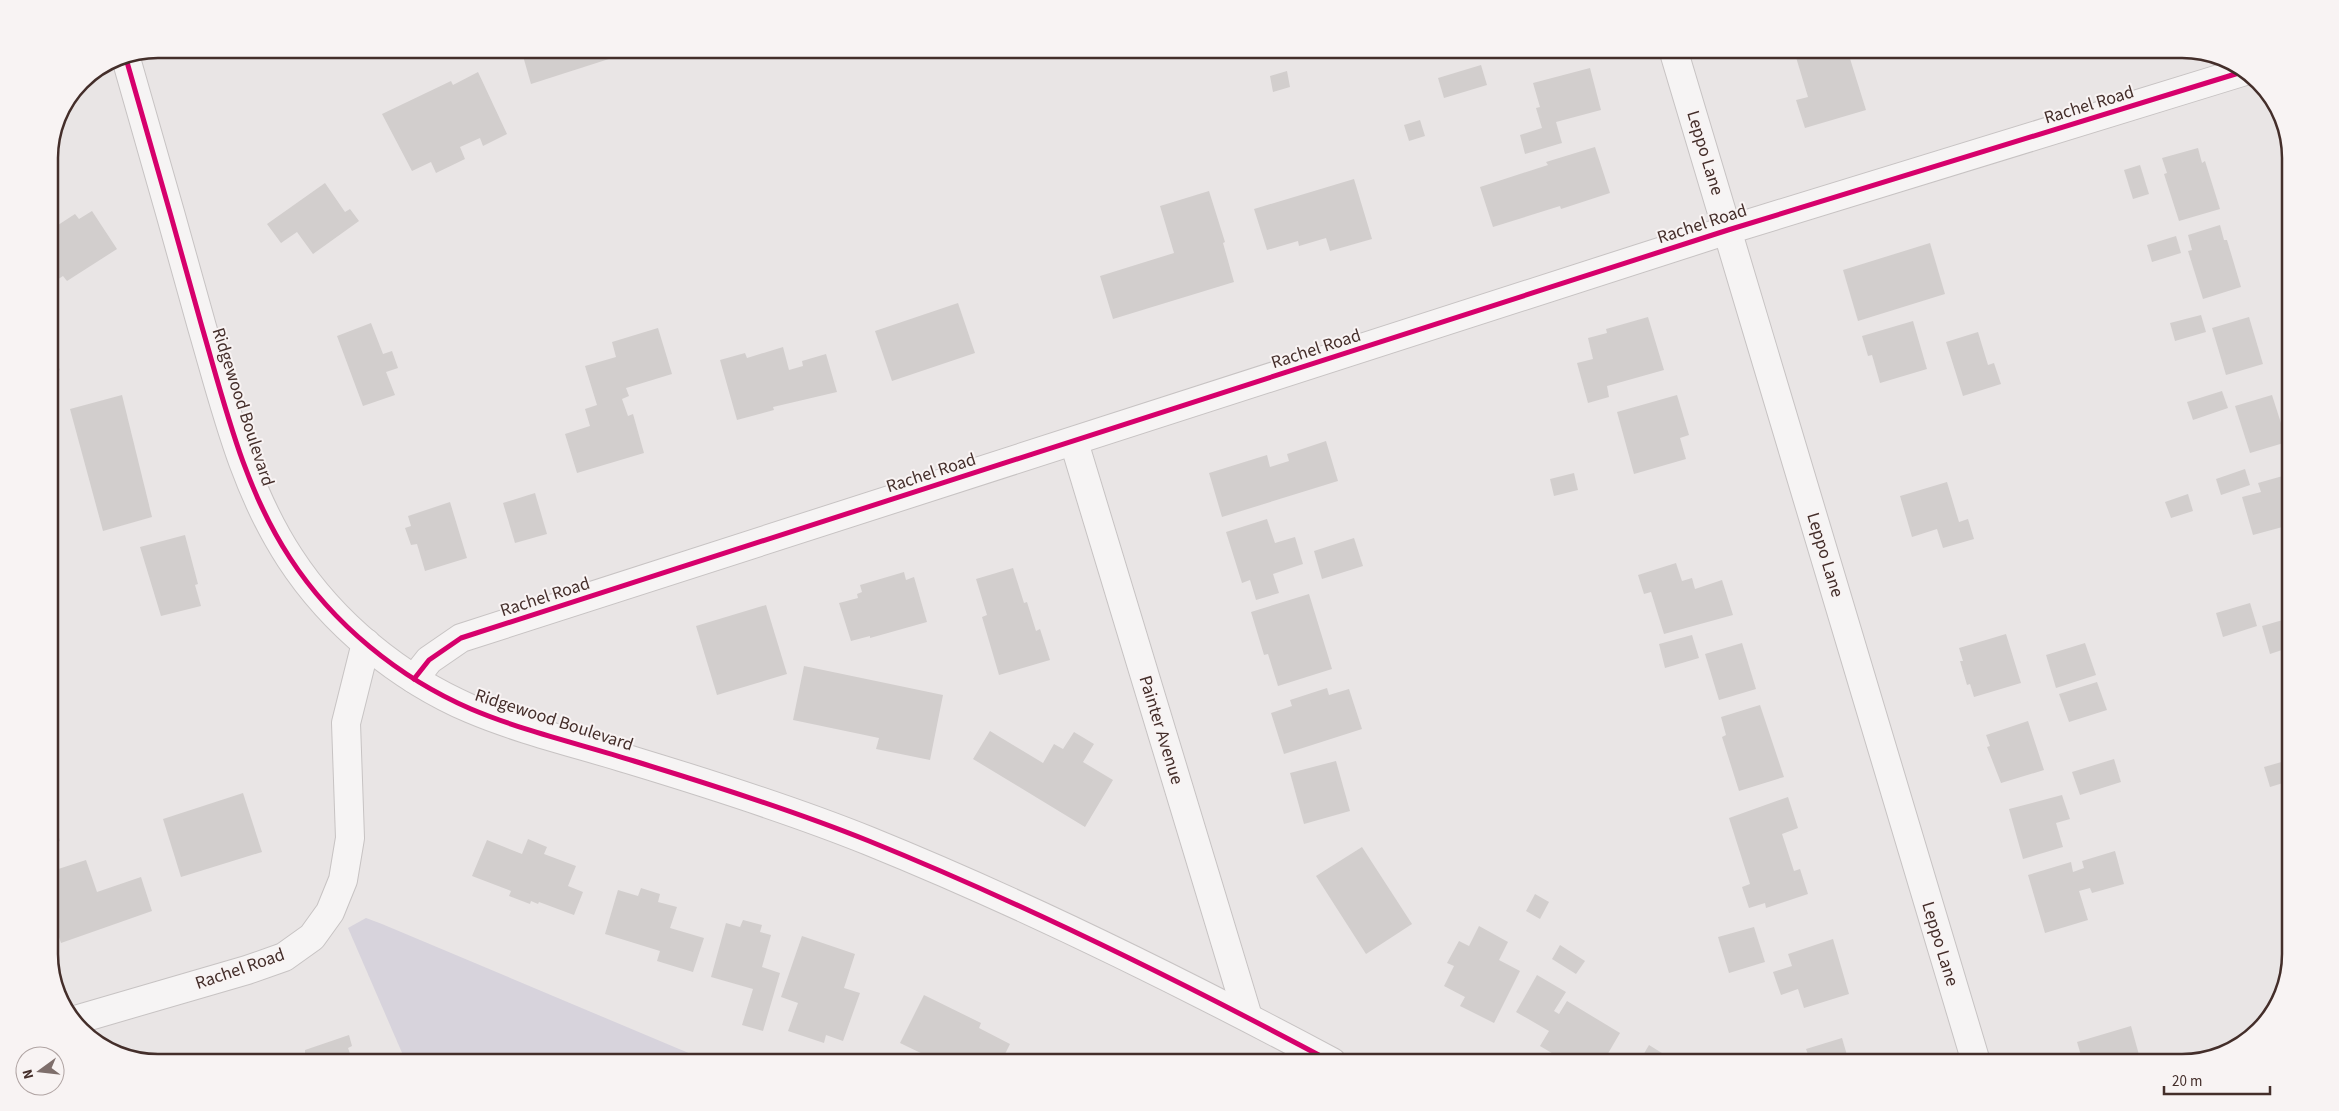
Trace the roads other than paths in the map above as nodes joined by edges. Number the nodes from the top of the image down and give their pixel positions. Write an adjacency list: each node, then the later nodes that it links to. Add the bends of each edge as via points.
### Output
1 (1677, 58): 4 (street, Leppo Lane)
2 (127, 62): 6 (street, Ridgewood Boulevard, via 231,427 257,497 289,556 320,598)
3 (2236, 74): 4 (street, Rachel Road)
4 (1728, 230): 5 (street, Rachel Road); 11 (street, Leppo Lane)
5 (1074, 442): 7 (street, Rachel Road, via 461,638 429,660); 8 (street, Painter Avenue)
6 (366, 643): 7 (street, Ridgewood Boulevard); 9 (street, Rachel Road, via 346,723 350,838 343,880 330,912 312,937 284,956 246,970)
7 (414, 679): 8 (street, Ridgewood Boulevard, via 472,709 833,826 918,861)
8 (1248, 1017): 10 (street, Ridgewood Boulevard)
9 (81, 1018)
10 (1317, 1054)
11 (1974, 1054)

